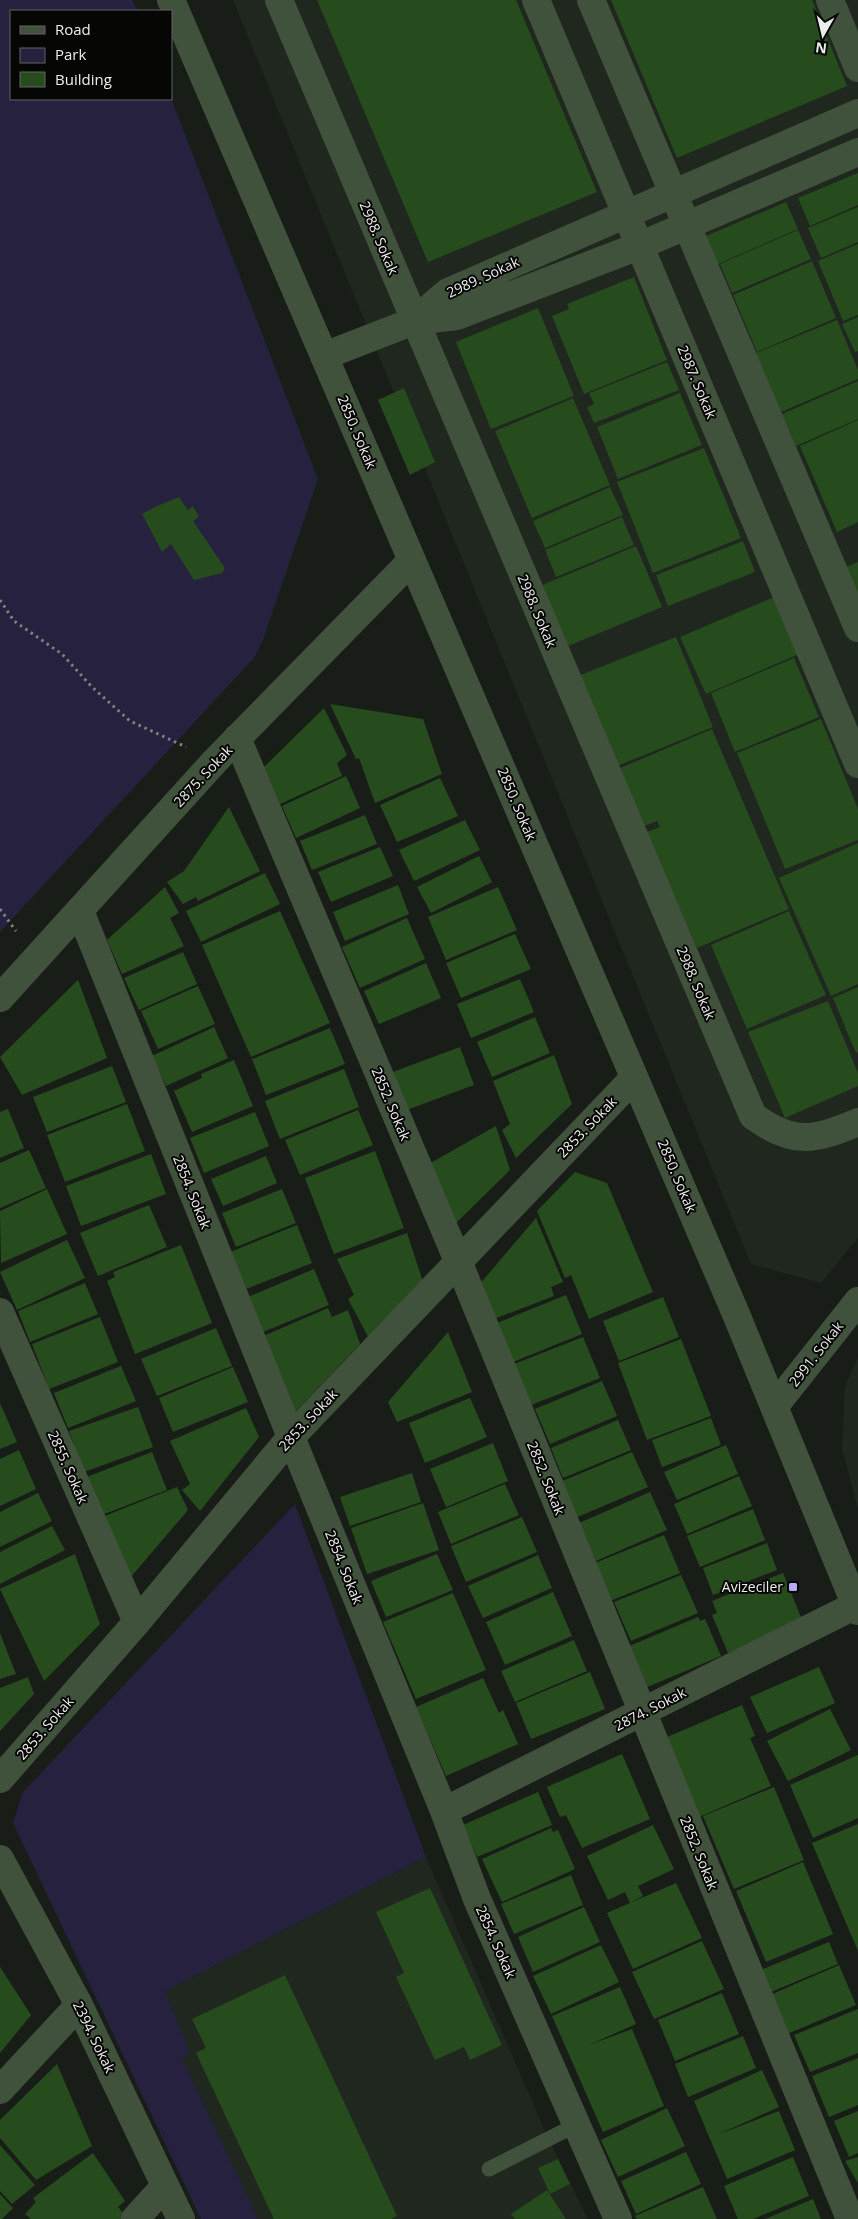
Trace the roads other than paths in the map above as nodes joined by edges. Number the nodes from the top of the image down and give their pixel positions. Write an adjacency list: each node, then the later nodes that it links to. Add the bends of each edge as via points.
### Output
1 (171, 0): 14 (street, 2850. Sokak)
2 (279, 0): 13 (street, 2988. Sokak)
3 (536, 0): 10 (street, 2987. Sokak)
4 (591, 0): 9 (street)
5 (830, 0): 6 (street)
6 (858, 68)
7 (858, 112): 9 (street, 2989. Sokak)
8 (858, 152): 11 (street, 2989. Sokak)
9 (672, 194): 10 (street, 2989. Sokak); 11 (street)
10 (625, 214): 12 (street, 2987. Sokak); 13 (street, 2989. Sokak, via 448,292)
11 (685, 226): 12 (street, 2989. Sokak); 16 (street)
12 (639, 246): 13 (street, 2989. Sokak, via 457,316); 18 (street, 2987. Sokak)
13 (414, 321): 14 (street); 22 (street, 2988. Sokak, via 753,1116 774,1131 802,1138 840,1130)
14 (324, 356): 15 (street, 2850. Sokak)
15 (412, 560): 17 (street, 2875. Sokak); 21 (street, 2850. Sokak)
16 (858, 628)
17 (237, 738): 19 (street, 2875. Sokak); 23 (street, 2852. Sokak)
18 (858, 764)
19 (80, 911): 20 (street, 2875. Sokak); 27 (street, 2854. Sokak)
20 (0, 998)
21 (634, 1078): 23 (street, 2853. Sokak); 26 (street, 2850. Sokak)
22 (858, 1122)
23 (458, 1261): 27 (street, 2853. Sokak); 30 (street, 2852. Sokak)
24 (858, 1301): 26 (street, 2991. Sokak)
25 (0, 1312): 29 (street, 2855. Sokak)
26 (774, 1407): 28 (street, 2850. Sokak)
27 (291, 1437): 29 (street, 2853. Sokak); 32 (street, 2854. Sokak)
28 (857, 1608): 30 (street, 2874. Sokak)
29 (137, 1622): 31 (street, 2853. Sokak)
30 (642, 1714): 32 (street, 2874. Sokak); 42 (street, 2852. Sokak)
31 (0, 1779)
32 (444, 1812): 36 (street, 2854. Sokak, via 477,1899)
33 (0, 1859): 34 (street, 2394. Sokak)
34 (79, 2005): 35 (street); 38 (street, 2394. Sokak)
35 (0, 2090)
36 (576, 2125): 37 (lane); 41 (street, 2854. Sokak)
37 (489, 2169)
38 (165, 2186): 39 (street); 40 (street, 2394. Sokak)
39 (135, 2219)
40 (181, 2219)
41 (618, 2219)
42 (850, 2219)

